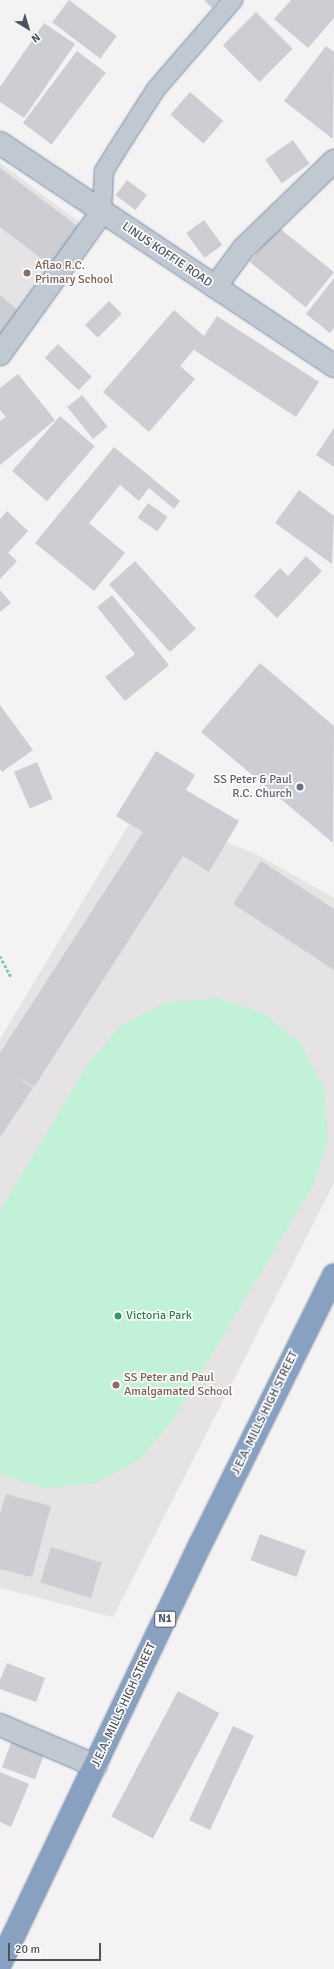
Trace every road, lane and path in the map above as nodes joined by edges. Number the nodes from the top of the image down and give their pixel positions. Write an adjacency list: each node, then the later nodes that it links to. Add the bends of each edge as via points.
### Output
1 (233, 0): 4 (lane, via 156,89 104,171 101,191)
2 (0, 143): 4 (street, LINUS KOFFIE ROAD)
3 (334, 161): 5 (street, via 243,249)
4 (102, 212): 5 (street, LINUS KOFFIE ROAD); 6 (street)
5 (215, 287): 7 (street, LINUS KOFFIE ROAD)
6 (0, 354)
7 (334, 366)
8 (0, 956): 9 (path)
9 (11, 977)
10 (334, 1275): 12 (highway, J.E.A. MILLS HIGH STREET / N1, via 200,1545)
11 (0, 1725): 12 (street)
12 (96, 1766): 13 (highway, J.E.A. MILLS HIGH STREET / N1)
13 (0, 1964)

